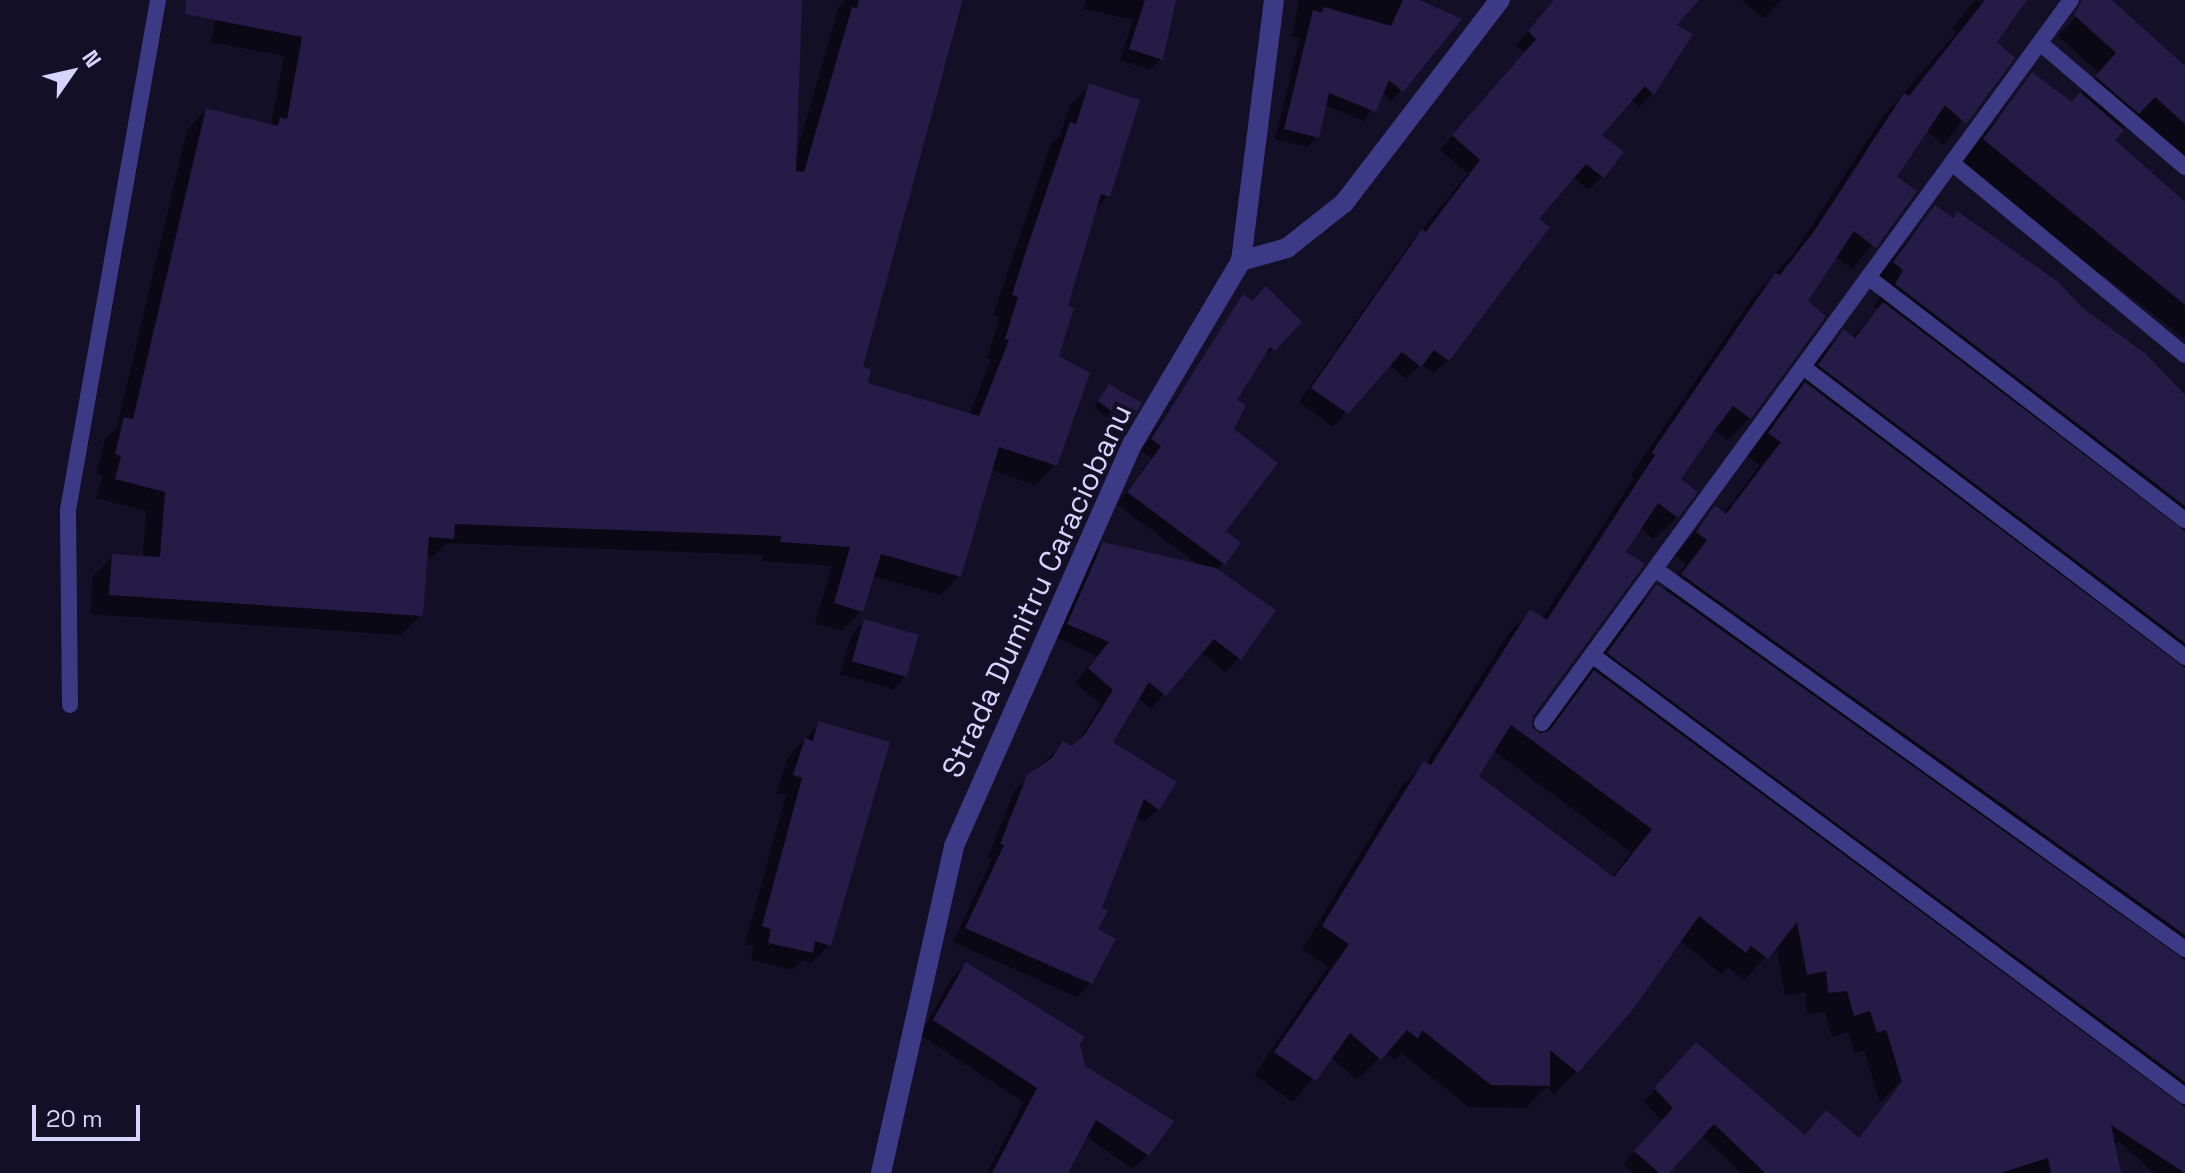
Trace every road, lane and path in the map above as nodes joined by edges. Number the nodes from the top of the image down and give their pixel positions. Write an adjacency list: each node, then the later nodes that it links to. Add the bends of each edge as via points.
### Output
1 (158, 0): 16 (lane, via 68,510)
2 (1274, 0): 8 (street, Strada Dumitru Caraciobanu)
3 (1500, 0): 8 (street, via 1344,203 1287,248)
4 (2071, 0): 5 (lane)
5 (2040, 43): 6 (lane); 7 (lane)
6 (1952, 163): 9 (lane); 10 (lane)
7 (2185, 167)
8 (1241, 261): 20 (street, Strada Dumitru Caraciobanu, via 1133,443 954,846)
9 (1868, 277): 11 (lane); 12 (lane)
10 (2185, 355)
11 (1803, 367): 13 (lane); 15 (lane)
12 (2185, 520)
13 (1655, 569): 14 (lane); 18 (lane)
14 (1592, 655): 17 (lane); 19 (lane)
15 (2185, 657)
16 (70, 705)
17 (1542, 723)
18 (2185, 949)
19 (2185, 1096)
20 (881, 1173)

